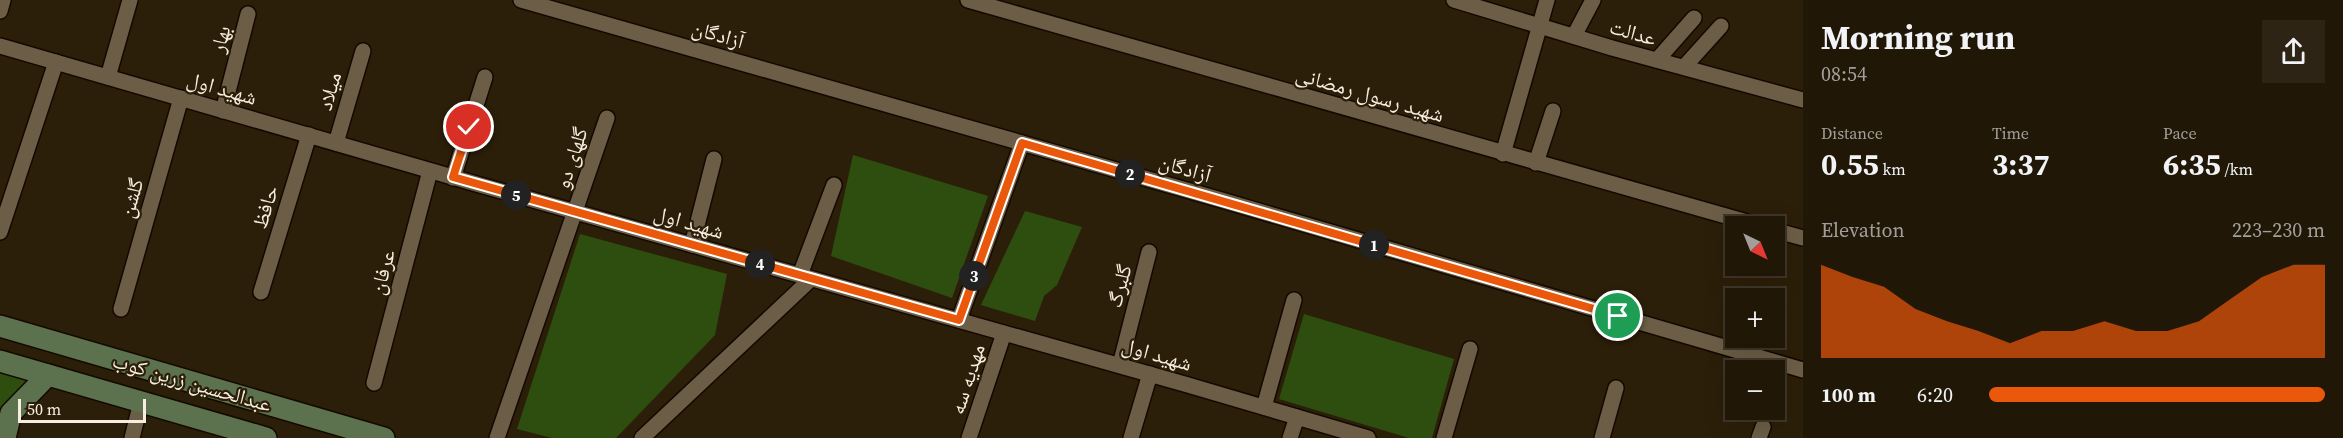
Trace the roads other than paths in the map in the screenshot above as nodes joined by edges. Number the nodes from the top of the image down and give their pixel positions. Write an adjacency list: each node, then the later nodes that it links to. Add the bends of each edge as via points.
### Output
1 (3, 0): 8 (street)
2 (130, 0): 19 (street)
3 (520, 0): 28 (street, آزادگان)
4 (968, 0): 29 (street, شهید رسول رمضانی)
5 (1454, 0): 11 (street, عدالت)
6 (1547, 0): 11 (street)
7 (1593, 0): 13 (street)
8 (0, 11)
9 (249, 14): 23 (street, بهار)
10 (1694, 18): 16 (street)
11 (1539, 26): 13 (street, عدالت); 29 (street)
12 (1721, 26): 18 (street)
13 (1574, 36): 16 (street, عدالت)
14 (0, 46): 17 (street, شهید اول)
15 (363, 51): 27 (street, میلاد)
16 (1658, 60): 18 (street, عدالت)
17 (56, 62): 19 (street, شهید اول); 37 (street)
18 (1684, 67): 22 (street, عدالت)
19 (108, 77): 21 (street, شهید اول)
20 (485, 77): 33 (street)
21 (181, 98): 23 (street, شهید اول); 45 (street, گلشن)
22 (1803, 100)
23 (223, 111): 26 (street, شهید اول)
24 (1553, 111): 31 (street)
25 (607, 118): 35 (street, گلهای دو)
26 (309, 135): 27 (street, شهید اول); 43 (street, حافظ)
27 (336, 143): 32 (street, شهید اول)
28 (1022, 143): 46 (street); 52 (street, آزادگان)
29 (1503, 154): 31 (street, شهید رسول رمضانی)
30 (714, 159): 40 (street)
31 (1536, 163): 36 (street, شهید رسول رمضانی)
32 (430, 171): 33 (street, شهید اول); 55 (street, عرفان)
33 (453, 177): 35 (street, شهید اول)
34 (834, 185): 42 (street)
35 (575, 212): 40 (street, شهید اول); 64 (street, گلهای دو)
36 (1725, 216)
37 (0, 232)
38 (1785, 233): 39 (street)
39 (1803, 238)
40 (692, 245): 42 (street, شهید اول)
41 (1149, 252): 51 (street, گلبرگ)
42 (805, 277): 46 (street, شهید اول); 65 (street)
43 (261, 292)
44 (1294, 300): 58 (street)
45 (121, 309)
46 (959, 320): 48 (street, شهید اول)
47 (0, 326): 63 (main road, عبدالحسین زرین کوب)
48 (1004, 333): 51 (street, شهید اول); 66 (street, مهدیه سه)
49 (1470, 349): 70 (street)
50 (0, 361): 54 (main road, عبدالحسین زرین کوب)
51 (1120, 365): 53 (street, شهید اول)
52 (1803, 370)
53 (1150, 374): 58 (street, شهید اول); 67 (street)
54 (48, 375): 57 (main road, عبدالحسین زرین کوب); 60 (main road, via 11,413)
55 (374, 383)
56 (1616, 388): 71 (street)
57 (141, 402): 61 (street); 62 (main road, عبدالحسین زرین کوب)
58 (1264, 407): 59 (street, شهید اول)
59 (1297, 417): 68 (street); 69 (street, شهید اول)
60 (5, 438)
61 (132, 438)
62 (266, 438)
63 (384, 438)
64 (497, 438)
65 (642, 438)
66 (969, 438)
67 (1131, 438)
68 (1290, 438)
69 (1368, 438)
70 (1444, 438)
71 (1602, 438)

